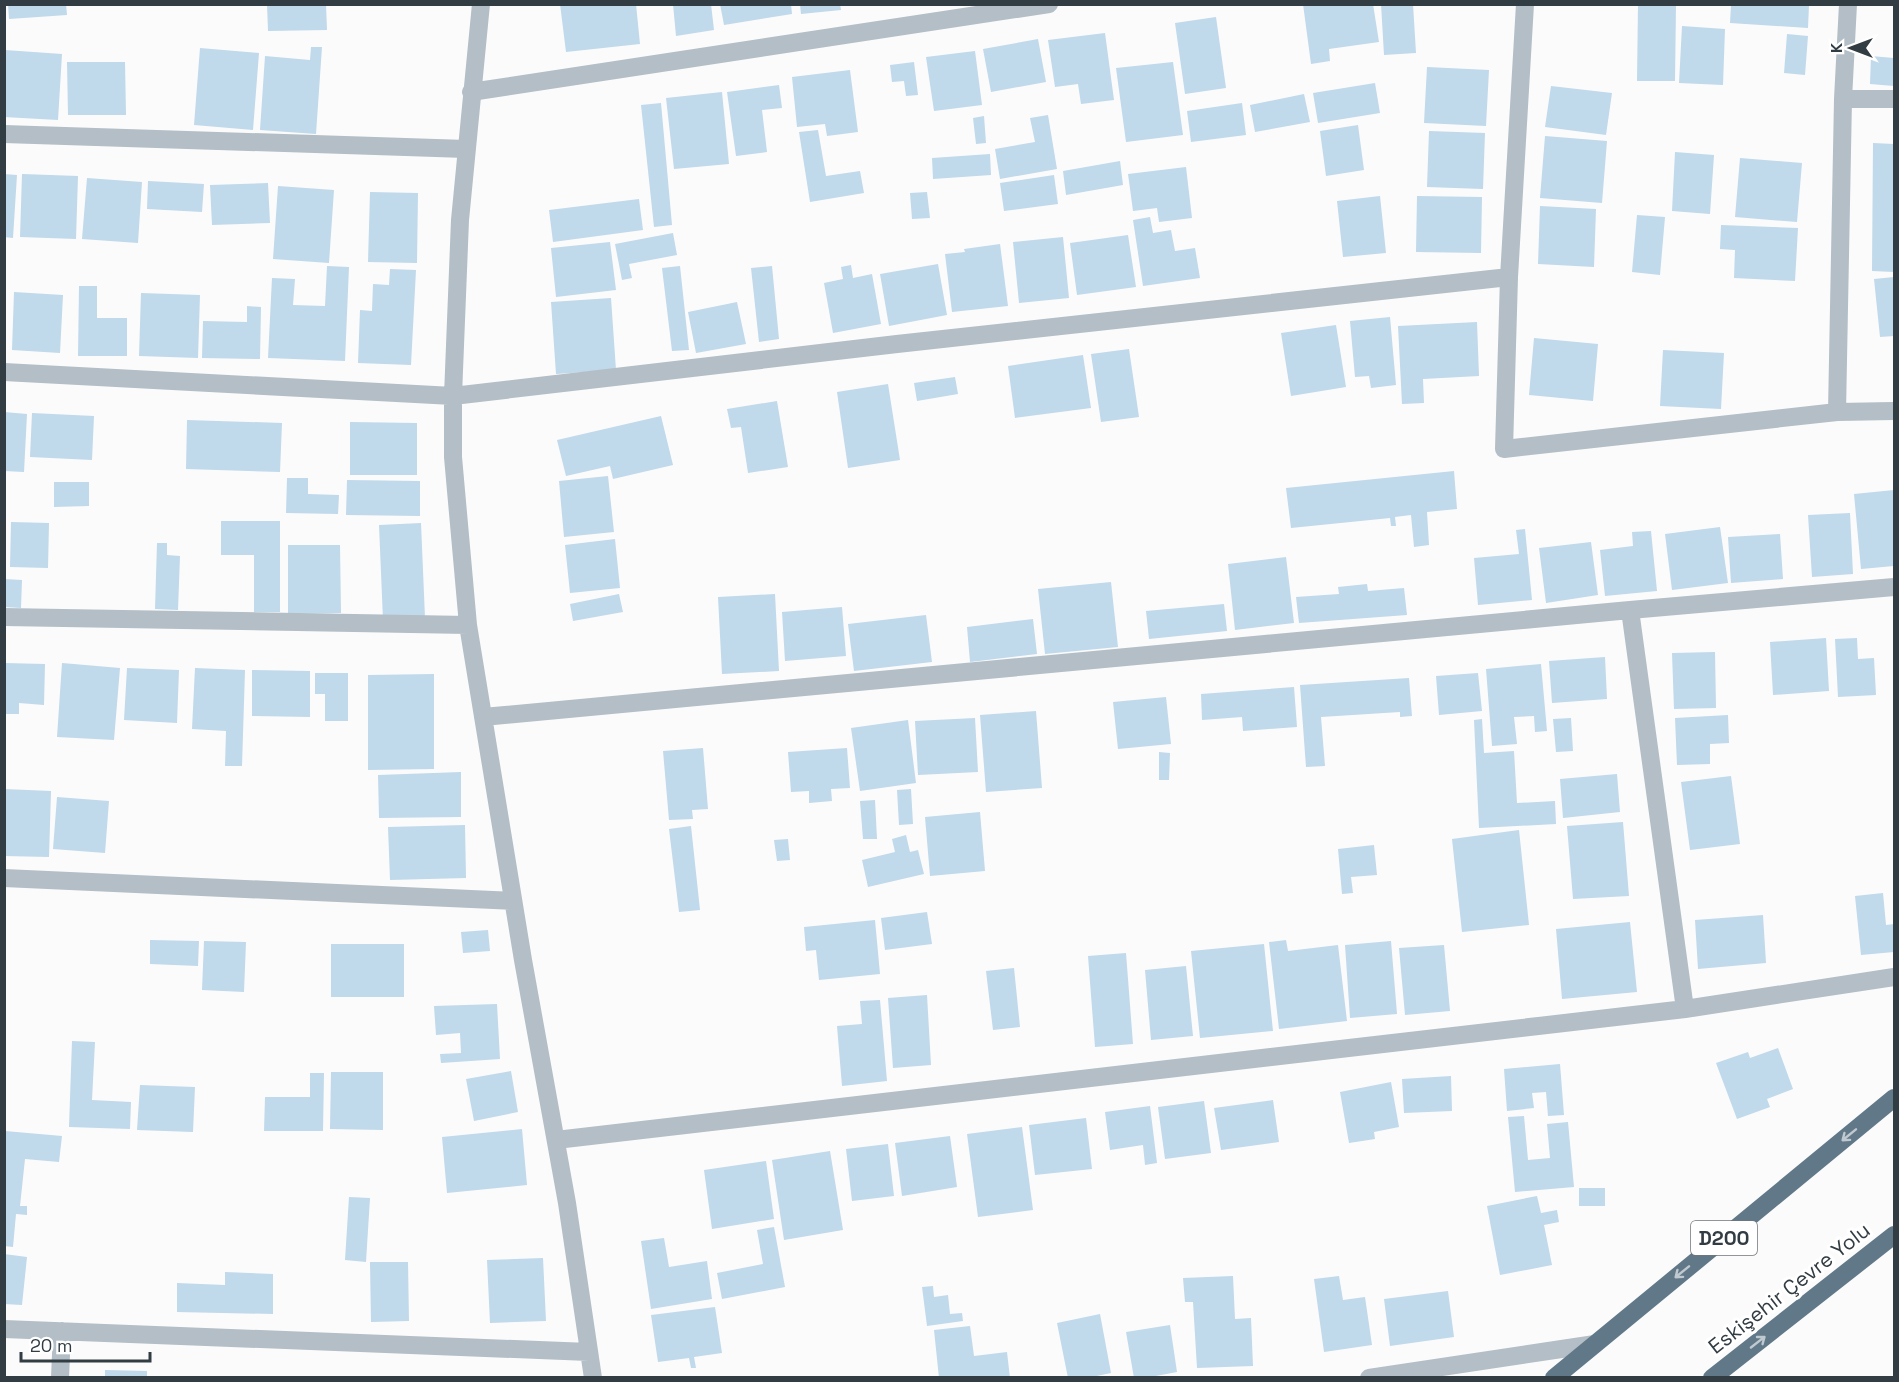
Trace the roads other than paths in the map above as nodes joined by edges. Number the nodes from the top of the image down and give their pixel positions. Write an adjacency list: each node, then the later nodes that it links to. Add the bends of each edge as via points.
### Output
1 (481, 4): 5 (street)
2 (1049, 4): 5 (street)
3 (1525, 4): 10 (street)
4 (1848, 4): 6 (street)
5 (471, 92): 9 (street)
6 (1843, 99): 7 (street); 14 (street)
7 (1894, 99)
8 (4, 134): 9 (street)
9 (466, 149): 12 (street)
10 (1509, 277): 12 (street); 14 (street, via 1504,449)
11 (4, 372): 12 (street)
12 (453, 396): 18 (street, via 453,457)
13 (1894, 411): 14 (street)
14 (1837, 412)
15 (1894, 587): 16 (street)
16 (1630, 610): 19 (street); 23 (street)
17 (4, 617): 18 (street)
18 (468, 625): 19 (street)
19 (483, 717): 21 (street)
20 (4, 878): 21 (street)
21 (513, 901): 25 (street)
22 (1894, 977): 23 (street)
23 (1685, 1009): 25 (street)
24 (1894, 1098): 29 (highway, D200, one-way to 29)
25 (556, 1140): 30 (street)
26 (1894, 1235): 35 (highway, Eskişehir Çevre Yolu, one-way to 26)
27 (4, 1329): 28 (street)
28 (62, 1331): 30 (street); 31 (street)
29 (1595, 1344): 33 (street); 34 (highway, D200)
30 (589, 1352): 32 (street)
31 (60, 1377)
32 (593, 1377)
33 (1369, 1377)
34 (1554, 1377)
35 (1712, 1377)

